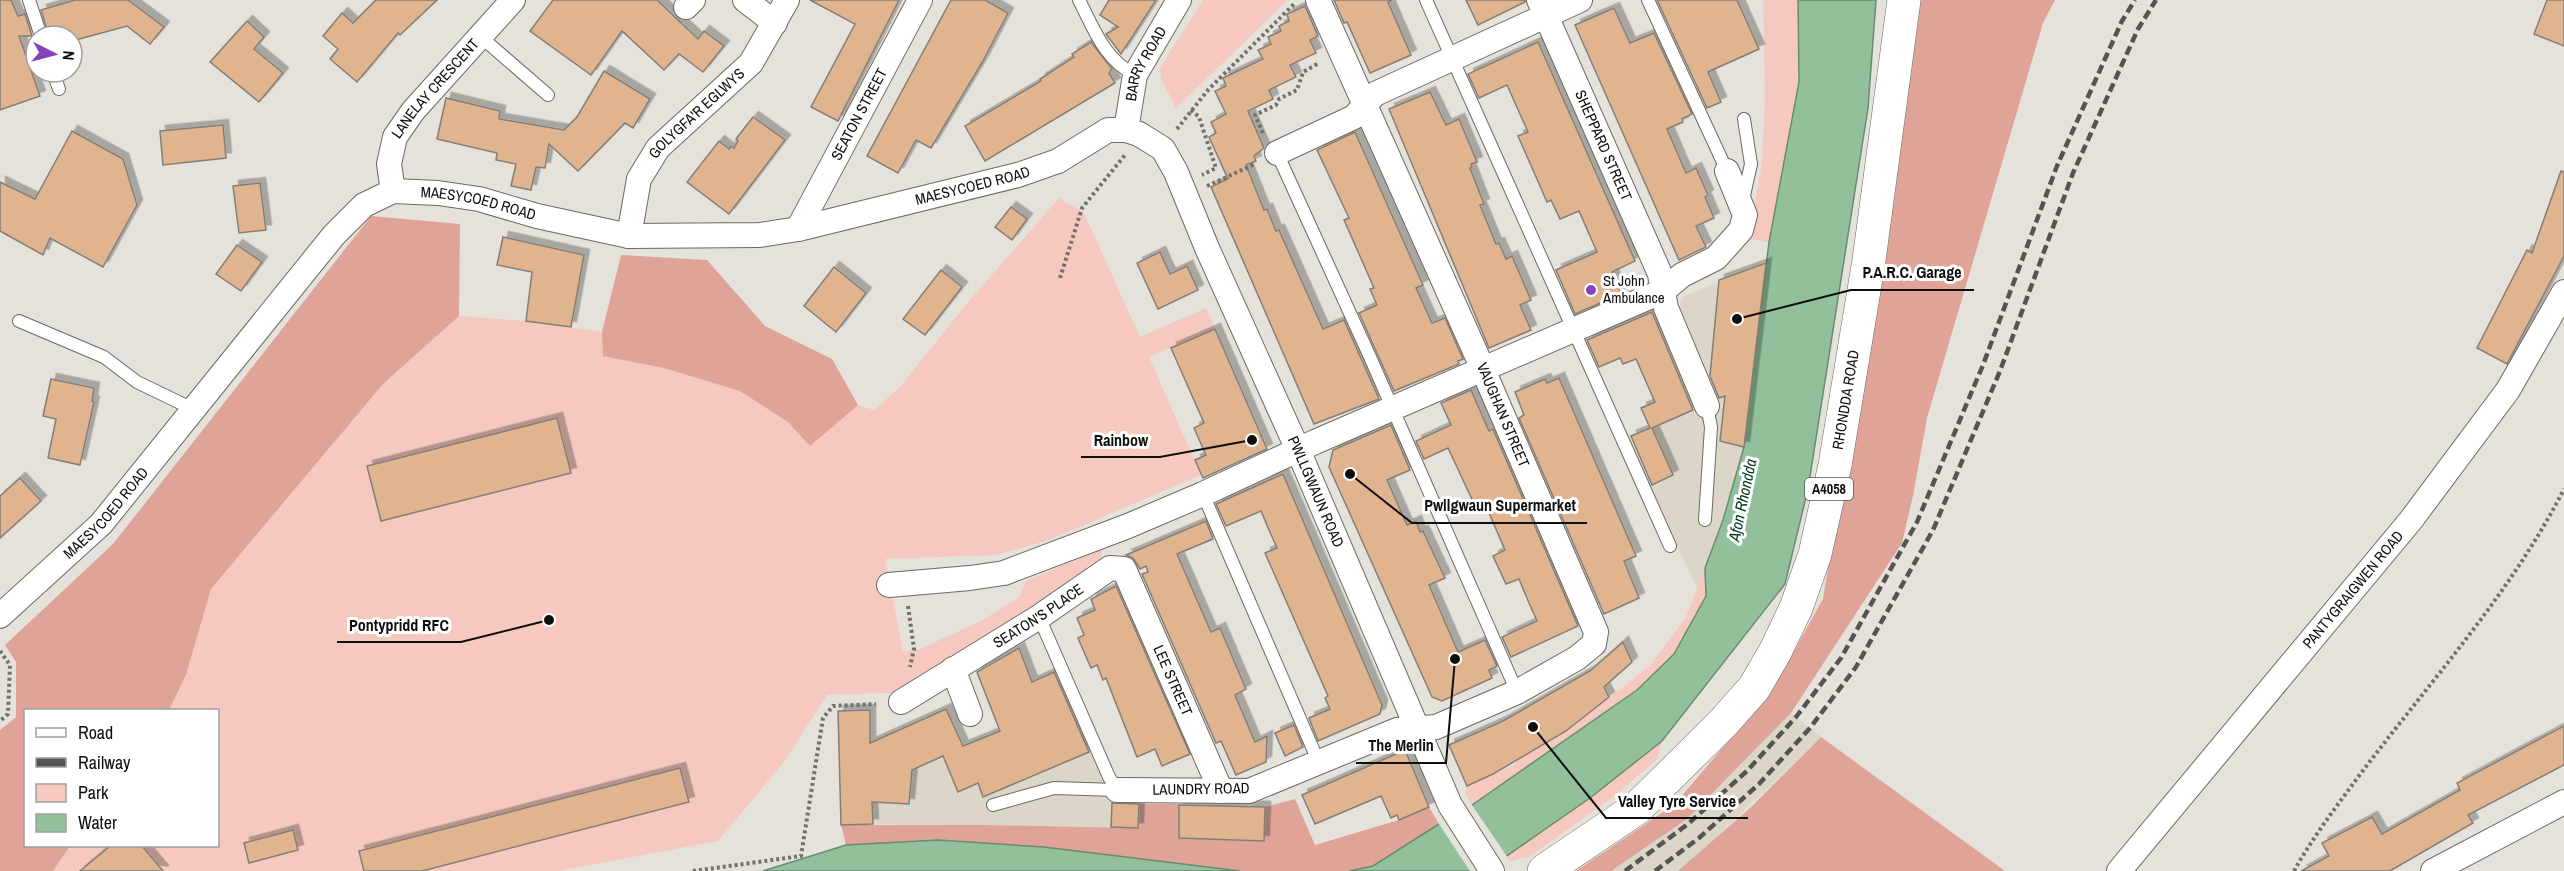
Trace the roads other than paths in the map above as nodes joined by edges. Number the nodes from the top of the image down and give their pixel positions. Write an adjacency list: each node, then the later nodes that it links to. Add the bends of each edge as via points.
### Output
1 (29, 0): 14 (lane)
2 (513, 0): 16 (street, LANELAY CRESCENT)
3 (745, 0): 15 (street)
4 (787, 0): 15 (street, GOLYGFA'R EGLWYS)
5 (920, 0): 29 (street, SEATON STREET)
6 (1079, 0): 18 (lane, via 1106,53)
7 (1179, 0): 18 (street, BARRY ROAD)
8 (1318, 0): 22 (street, VAUGHAN STREET)
9 (1426, 0): 17 (lane)
10 (1580, 0): 13 (street)
11 (1648, 0): 26 (lane)
12 (1904, 0): 59 (main road, RHONDDA ROAD / A4058, via 1869,260 1835,465 1815,554 1796,608 1754,688 1723,723 1637,808)
13 (1542, 8): 17 (street); 31 (street, SHEPPARD STREET, via 1660,274)
14 (37, 24)
15 (775, 24): 30 (street, GOLYGFA'R EGLWYS, via 751,63 658,148 639,180)
16 (481, 37): 21 (lane); 27 (street, LANELAY CRESCENT, via 413,111 395,137 390,164)
17 (1452, 58): 22 (street, via 1375,94); 34 (lane)
18 (1135, 75): 24 (street, BARRY ROAD)
19 (57, 84): 20 (lane)
20 (59, 89)
21 (548, 95)
22 (1365, 105): 25 (street, via 1354,117); 35 (street, VAUGHAN STREET)
23 (1744, 119): 28 (lane, via 1751,164)
24 (1133, 132): 29 (street, MAESYCOED ROAD, via 1108,130 1058,161 1018,175); 39 (street, PWLLGWAUN ROAD, via 1163,149 1176,172)
25 (1277, 153): 38 (lane)
26 (1727, 171): 28 (street)
27 (393, 191): 30 (street, MAESYCOED ROAD, via 479,199 547,219); 37 (street, MAESYCOED ROAD, via 364,205 334,235)
28 (1742, 204): 31 (street, via 1745,215 1740,230 1716,258 1682,275)
29 (798, 229): 30 (street, MAESYCOED ROAD, via 760,235)
30 (628, 236)
31 (1663, 291): 34 (street); 36 (street, SHEPPARD STREET, via 1666,308)
32 (2564, 292): 60 (street, PANTYGRAIGWEN ROAD, via 2508,390 2411,520)
33 (18, 321): 37 (lane, via 104,357 137,382)
34 (1573, 331): 35 (street); 42 (lane)
35 (1483, 370): 38 (street); 48 (street, VAUGHAN STREET, via 1596,632 1594,644 1577,658)
36 (1707, 406): 41 (lane, via 1711,427)
37 (195, 410): 45 (street, MAESYCOED ROAD, via 101,525)
38 (1394, 410): 39 (street); 48 (lane)
39 (1298, 450): 40 (street); 51 (street, PWLLGWAUN ROAD)
40 (1203, 494): 44 (street, via 1004,573); 52 (lane)
41 (1705, 520)
42 (1670, 546)
43 (1124, 569): 46 (street, SEATON'S PLACE, via 1110,568); 54 (street, LEE STREET)
44 (897, 584)
45 (0, 616)
46 (1039, 616): 47 (street, SEATON'S PLACE); 53 (lane)
47 (953, 669): 49 (street, SEATON'S PLACE); 50 (street)
48 (1517, 692): 51 (street, VAUGHAN STREET, via 1436,727)
49 (901, 702)
50 (970, 714)
51 (1417, 729): 52 (street, LAUNDRY ROAD, via 1397,730); 58 (street, PWLLGWAUN ROAD, via 1450,804)
52 (1319, 763): 54 (street, LAUNDRY ROAD, via 1248,791)
53 (1117, 790): 54 (street, LAUNDRY ROAD); 56 (lane, via 1054,788)
54 (1221, 791)
55 (2564, 802): 57 (street)
56 (993, 805)
57 (2481, 844): 61 (street); 62 (street)
58 (1492, 871)
59 (1544, 871)
60 (2119, 871)
61 (2433, 871)
62 (2475, 871)

